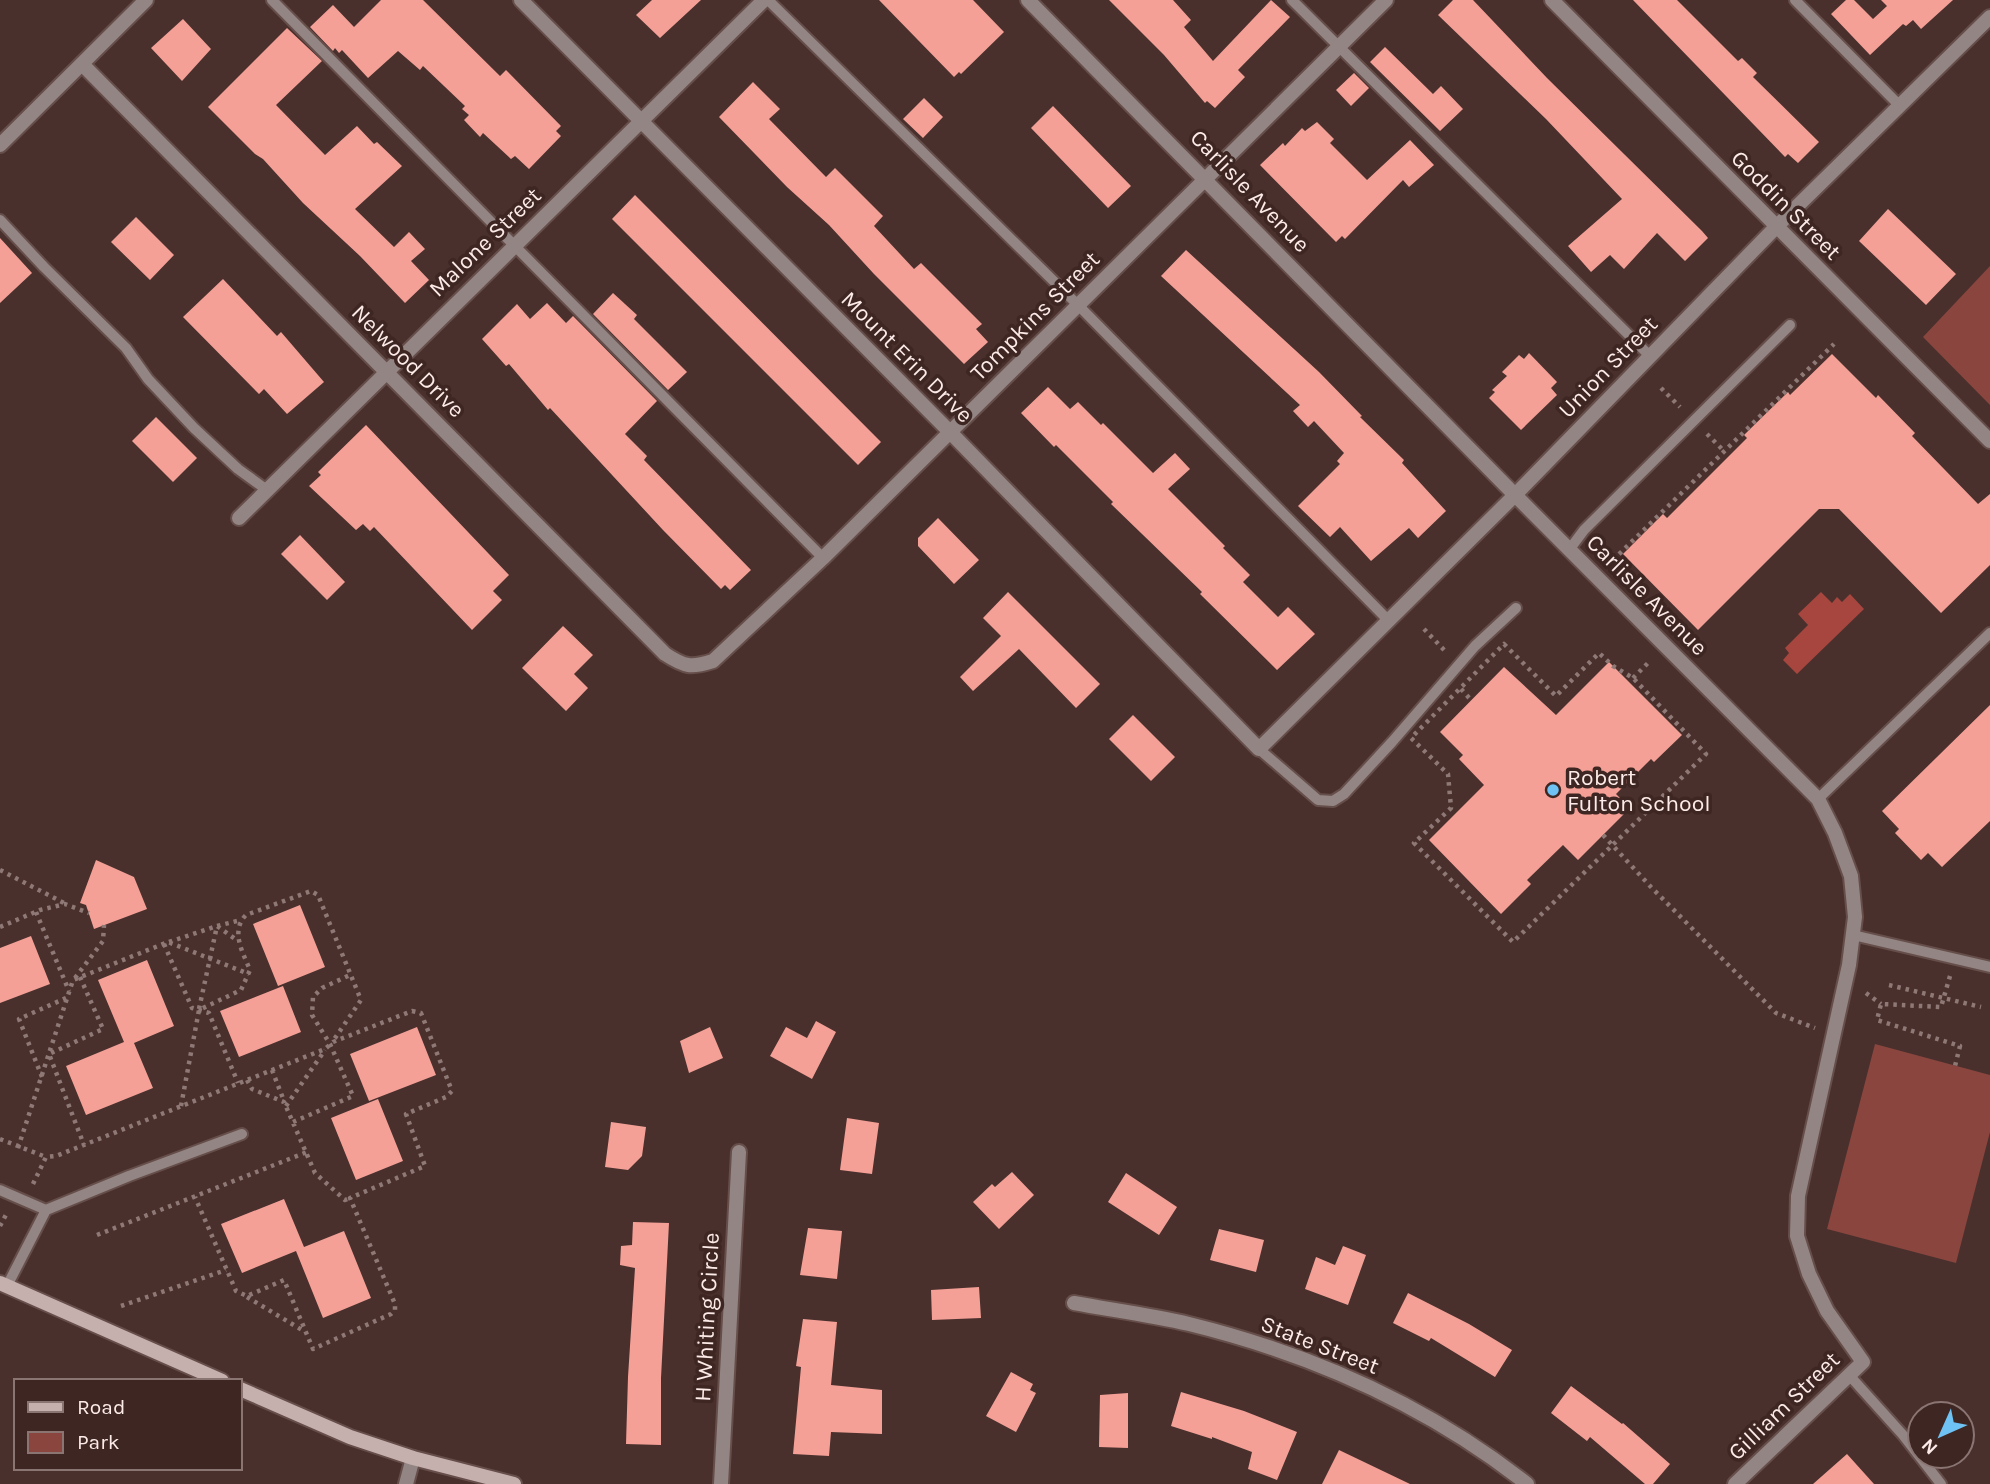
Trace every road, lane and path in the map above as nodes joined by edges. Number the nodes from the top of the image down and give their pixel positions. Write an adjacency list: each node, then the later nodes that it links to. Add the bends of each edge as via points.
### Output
1 (146, 0): 12 (street)
2 (272, 0): 19 (lane)
3 (521, 0): 14 (street, Mount Erin Drive)
4 (766, 0): 14 (street, Malone Street); 20 (lane)
5 (1028, 0): 16 (street, Carlisle Avenue)
6 (1292, 0): 11 (lane)
7 (1386, 0): 11 (street, Tompkins Street)
8 (1552, 0): 18 (street, Goddin Street)
9 (1795, 0): 13 (lane)
10 (1990, 17): 13 (street, Union Street)
11 (1340, 47): 16 (street, Tompkins Street); 23 (lane)
12 (82, 64): 15 (street); 24 (street, Nelwood Drive)
13 (1899, 105): 18 (street, Union Street)
14 (641, 122): 19 (street, Malone Street); 27 (street, Mount Erin Drive)
15 (0, 145)
16 (1206, 178): 20 (street, Tompkins Street); 32 (street, Carlisle Avenue)
17 (0, 220): 31 (lane, via 126,348 194,428)
18 (1776, 228): 23 (street, Union Street); 29 (street, Goddin Street)
19 (515, 244): 24 (street, Malone Street); 35 (lane)
20 (1078, 305): 27 (street, Tompkins Street); 38 (lane)
21 (1790, 325): 34 (lane)
22 (1834, 344): 30 (path)
23 (1650, 356): 32 (street, Union Street)
24 (386, 371): 31 (street, Malone Street); 42 (street, Nelwood Drive, via 665,654 695,667)
25 (1661, 388): 26 (path)
26 (1684, 411)
27 (950, 432): 35 (street, Tompkins Street); 47 (street, Mount Erin Drive)
28 (1705, 432): 30 (path)
29 (1990, 441)
30 (1724, 451): 36 (path)
31 (267, 490): 33 (street, Malone Street)
32 (1515, 495): 34 (street, Carlisle Avenue); 38 (street, Union Street)
33 (239, 518)
34 (1569, 550): 48 (street, Carlisle Avenue)
35 (823, 558): 42 (street, Tompkins Street)
36 (1613, 560)
37 (1516, 608): 47 (lane, via 1475,646 1384,751 1333,801 1318,800)
38 (1389, 621): 47 (street, Union Street)
39 (1424, 629): 41 (path)
40 (1990, 633): 48 (lane)
41 (1449, 655)
42 (713, 662)
43 (1648, 662): 44 (path)
44 (1633, 678): 45 (path, via 1600,653 1556,696 1504,644); 50 (path, via 1706,754)
45 (1460, 689): 46 (path); 50 (path, via 1410,738 1448,774 1451,808 1414,843 1513,942)
46 (1471, 701)
47 (1259, 749)
48 (1818, 799): 59 (street, Carlisle Avenue, via 1851,876)
49 (1603, 835): 50 (path)
50 (1613, 845): 75 (path, via 1776,1013)
51 (0, 870): 52 (path)
52 (65, 904): 53 (path); 54 (path)
53 (36, 912): 58 (path); 70 (path)
54 (89, 913)
55 (242, 920): 57 (path); 60 (path); 65 (path, via 311,891 318,895)
56 (104, 925): 67 (path, via 103,941)
57 (216, 926): 60 (path); 61 (path); 62 (path)
58 (0, 927)
59 (1853, 935): 63 (lane); 108 (street, Carlisle Avenue, via 1798,1196 1797,1236 1827,1311)
60 (238, 941): 64 (path)
61 (166, 943): 62 (path); 66 (path); 74 (path, via 192,1008)
62 (211, 958): 64 (path); 74 (path)
63 (1990, 967)
64 (248, 974): 74 (path, via 242,989)
65 (350, 975): 76 (path, via 360,1000); 76 (path, via 322,988 313,998 312,1015)
66 (80, 977): 67 (path); 78 (path, via 103,1029)
67 (73, 980): 70 (path)
68 (1889, 985): 71 (path)
69 (1866, 993): 72 (path)
70 (68, 995): 78 (path); 81 (path, via 19,1019)
71 (1944, 996): 72 (path, via 1941,1007); 73 (path)
72 (1881, 1004): 79 (path, via 1877,1020 1960,1046)
73 (1981, 1007)
74 (199, 1010): 83 (path, via 209,1013); 85 (path)
75 (1816, 1028)
76 (331, 1043): 77 (path); 86 (path, via 353,1096); 97 (path, via 417,1011 425,1018 452,1091 406,1114 425,1166)
77 (326, 1049): 80 (path); 84 (path)
78 (49, 1054): 81 (path); 89 (path)
79 (1955, 1066)
80 (272, 1070): 82 (path); 84 (path)
81 (43, 1078): 90 (path)
82 (247, 1080): 83 (path); 84 (path, via 251,1089)
83 (239, 1083): 85 (path)
84 (285, 1104): 86 (path)
85 (181, 1106): 89 (path)
86 (293, 1122): 91 (path)
87 (242, 1134): 99 (lane)
88 (0, 1139): 90 (path)
89 (84, 1145): 93 (path)
90 (18, 1148): 93 (path)
91 (307, 1152): 96 (path); 97 (path, via 316,1173 345,1200)
92 (739, 1152): 115 (street, H Whiting Circle)
93 (46, 1157): 94 (path)
94 (33, 1185)
95 (0, 1190): 99 (lane)
96 (195, 1197): 101 (path); 102 (path)
97 (350, 1198): 107 (path, via 395,1310 313,1349)
98 (8, 1210): 100 (path)
99 (46, 1210): 103 (lane)
100 (0, 1226)
101 (97, 1235)
102 (226, 1270): 104 (path, via 236,1291); 106 (path)
103 (4, 1284): 110 (street)
104 (247, 1296): 107 (path); 107 (path, via 284,1280)
105 (1074, 1303): 116 (street, State Street, via 1188,1324 1276,1349 1349,1377 1423,1415)
106 (121, 1306)
107 (304, 1332)
108 (1863, 1362): 109 (street, Gilliam Street)
109 (1849, 1375): 117 (street, Gilliam Street); 118 (lane)
110 (218, 1379)
111 (242, 1390): 112 (street, via 350,1437)
112 (413, 1458): 113 (street); 114 (street)
113 (406, 1484)
114 (514, 1484)
115 (721, 1484)
116 (1527, 1484)
117 (1735, 1484)
118 (1941, 1484)

